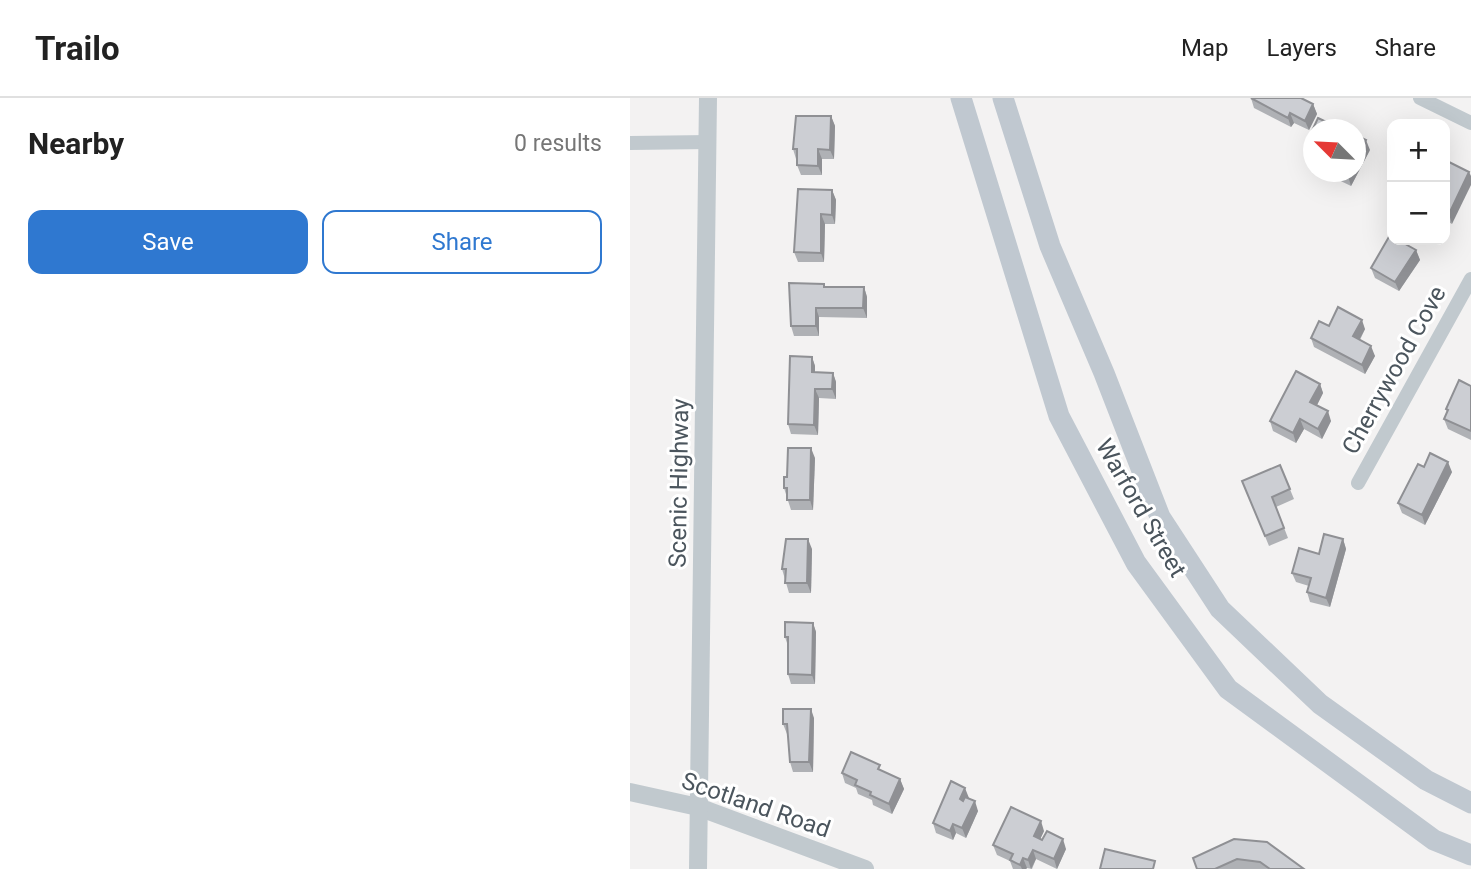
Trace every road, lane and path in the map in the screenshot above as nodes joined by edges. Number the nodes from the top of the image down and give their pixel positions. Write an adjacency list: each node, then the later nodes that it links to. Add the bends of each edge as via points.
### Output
1 (708, 98): 6 (street, Scenic Highway)
2 (961, 98): 13 (main road, Warford Street, via 1059,416 1136,563 1228,689 1434,840)
3 (1003, 98): 11 (main road, Warford Street, via 1050,246 1160,517 1220,609 1320,704 1426,780)
4 (1420, 98): 5 (street)
5 (1471, 123)
6 (709, 142): 7 (street); 12 (street, Scenic Highway)
7 (630, 143)
8 (1471, 279): 9 (street, Cherrywood Cove)
9 (1358, 483)
10 (630, 792): 12 (street, Scotland Road)
11 (1471, 803)
12 (698, 807): 14 (street, Scenic Highway); 15 (street, Scotland Road)
13 (1471, 855)
14 (698, 869)
15 (865, 869)

